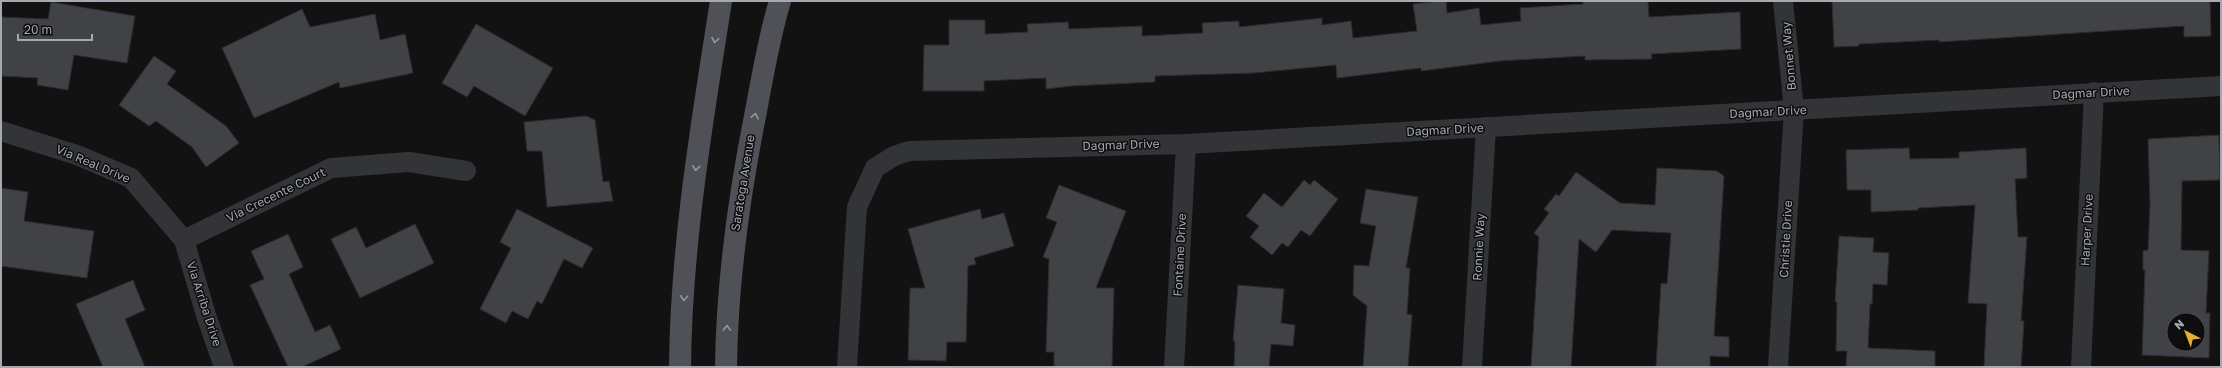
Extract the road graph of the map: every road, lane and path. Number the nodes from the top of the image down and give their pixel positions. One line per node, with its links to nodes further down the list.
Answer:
1 (721, 1): 13 (main road, one-way to 13)
2 (780, 1): 14 (main road, Saratoga Avenue, one-way to 2)
3 (1783, 1): 6 (street, Bonnet Way)
4 (2221, 86): 5 (street, Dagmar Drive)
5 (2094, 92): 6 (street, Dagmar Drive); 19 (street, Harper Drive)
6 (1794, 110): 7 (street, Dagmar Drive); 18 (street, Christie Drive)
7 (1486, 128): 9 (street, Dagmar Drive); 17 (street, Ronnie Way)
8 (1, 131): 11 (street, Via Real Drive)
9 (1186, 144): 15 (street, Dagmar Drive); 16 (street, Fontaine Drive)
10 (466, 171): 11 (street, Via Crecente Court)
11 (184, 240): 12 (street, Via Arriba Drive)
12 (224, 367)
13 (680, 367)
14 (726, 367)
15 (847, 367)
16 (1174, 367)
17 (1472, 367)
18 (1778, 367)
19 (2081, 367)

